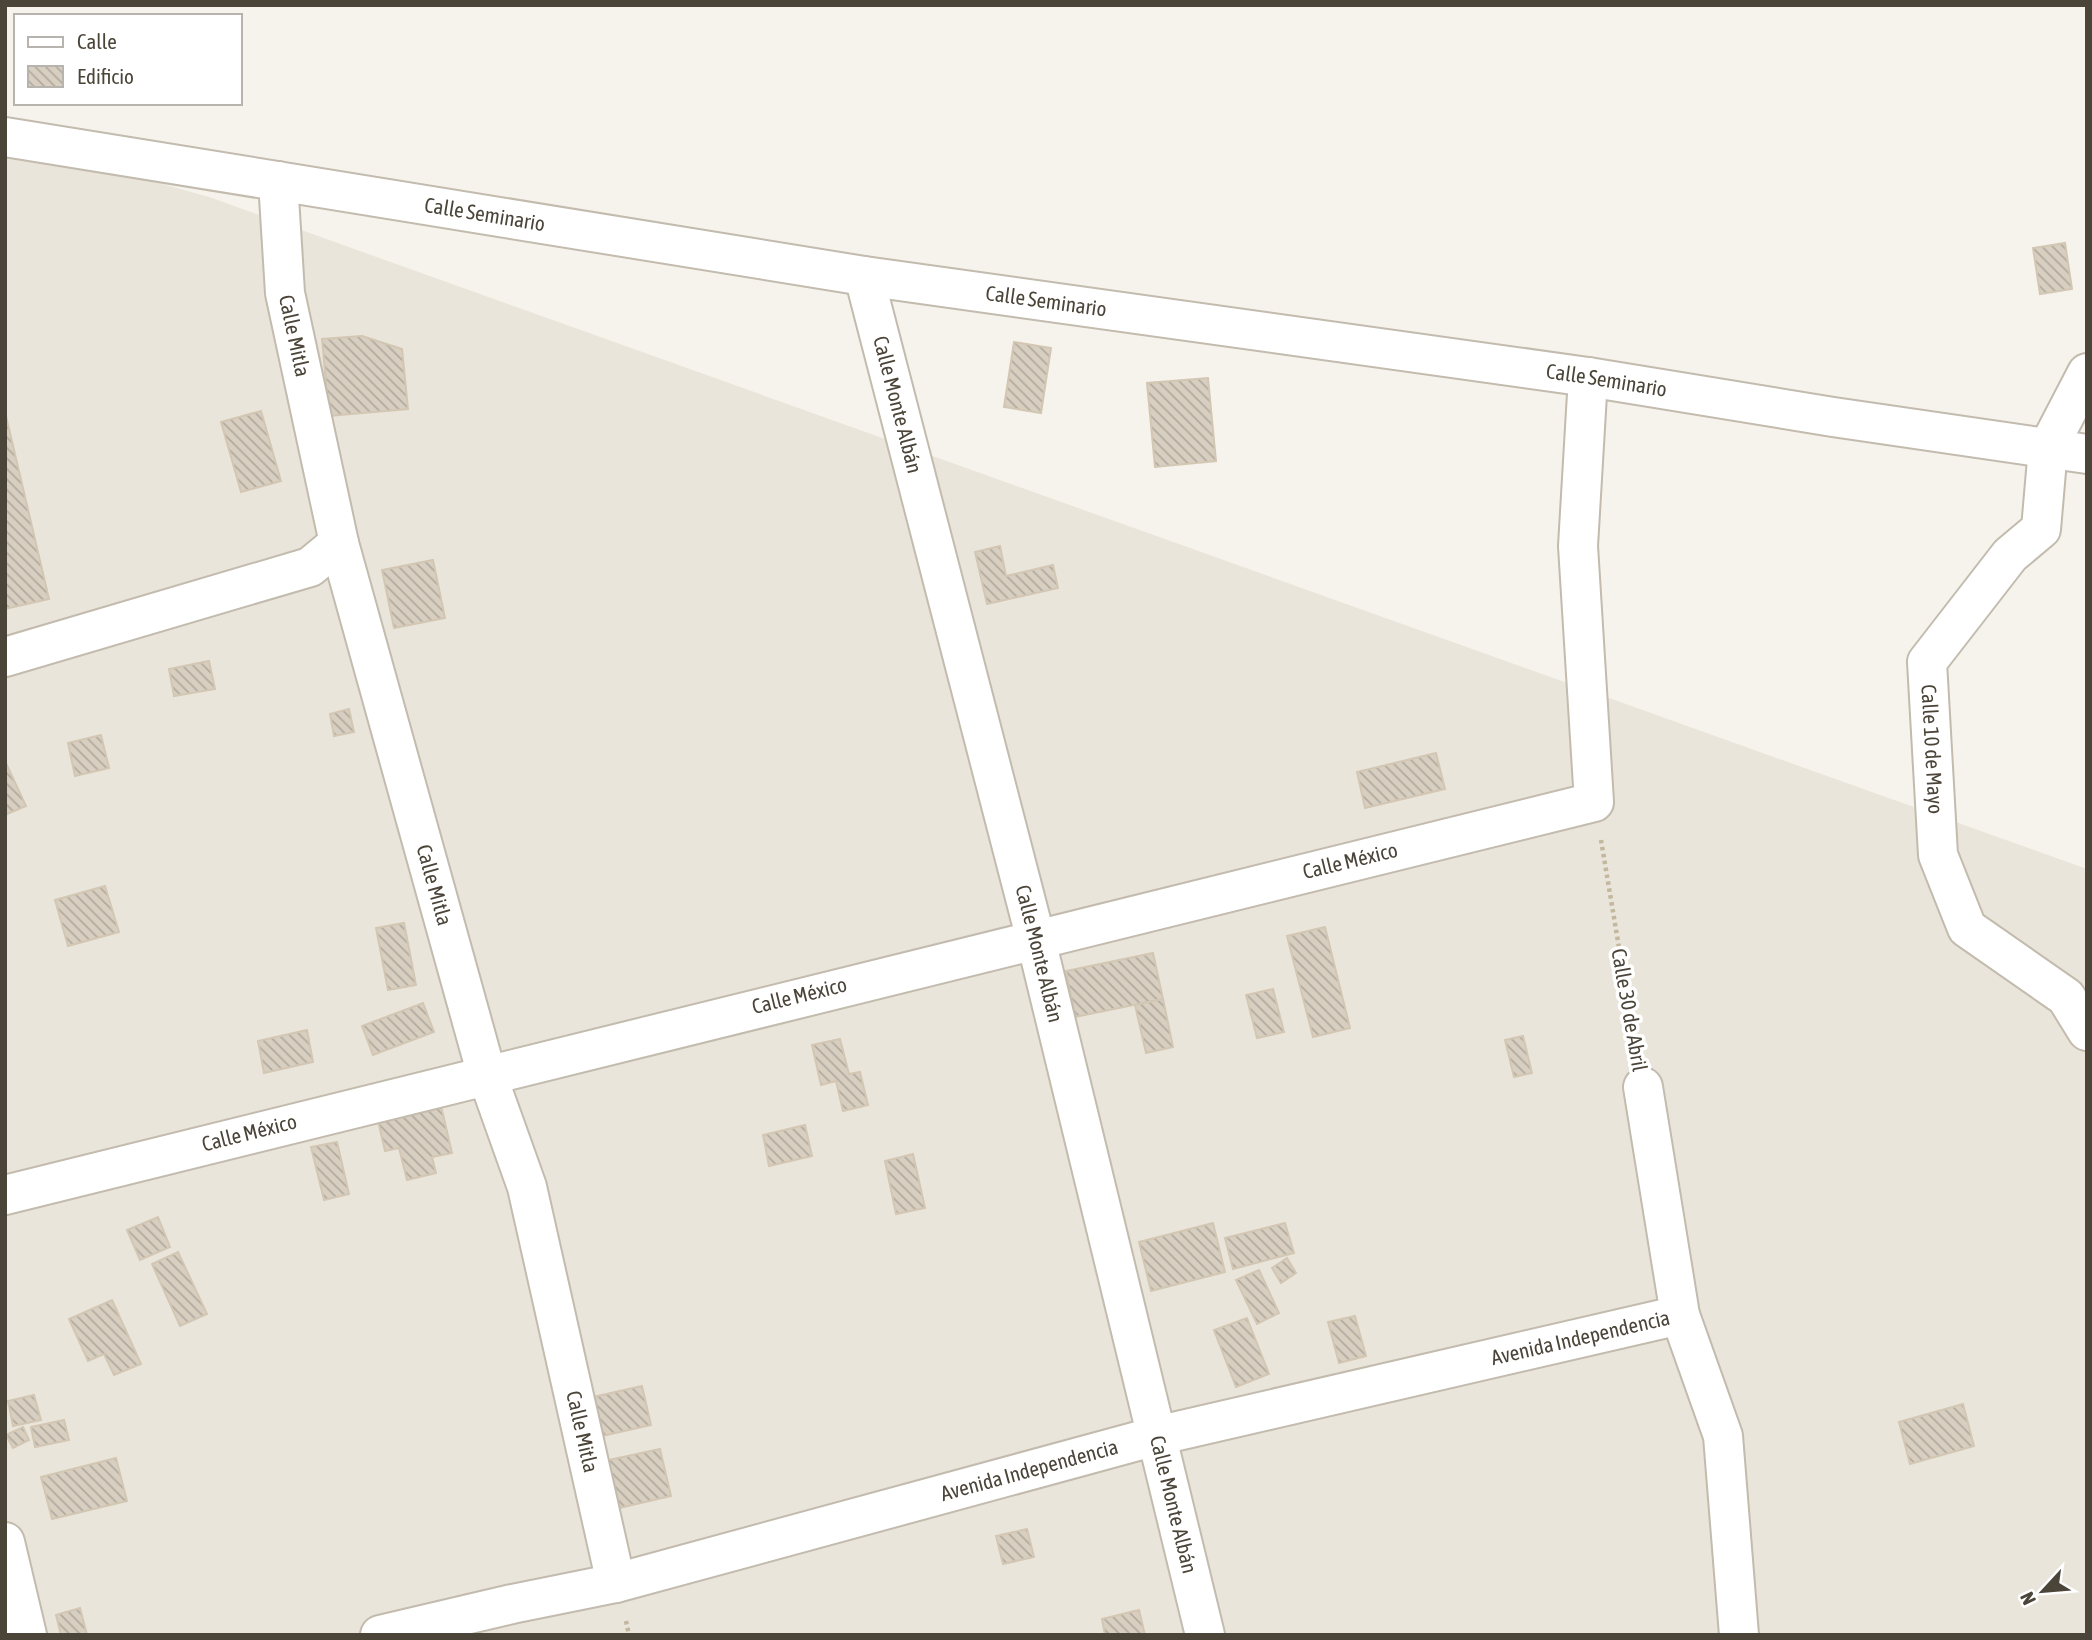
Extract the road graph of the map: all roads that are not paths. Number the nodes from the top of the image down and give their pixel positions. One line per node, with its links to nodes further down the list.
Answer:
1 (5, 137): 2 (street, Calle Seminario)
2 (278, 181): 3 (street, Calle Seminario); 8 (street, Calle Mitla)
3 (864, 276): 5 (street, Calle Seminario); 10 (street, Calle Monte Albán)
4 (2087, 373): 6 (street)
5 (1588, 377): 6 (street, Calle Seminario); 10 (street, Calle México)
6 (2048, 448): 7 (street, Calle Seminario); 11 (street, Calle 10 de Mayo)
7 (2087, 454)
8 (339, 544): 9 (street); 12 (street, Calle Mitla)
9 (5, 657)
10 (1035, 936): 12 (street, Calle México); 16 (street, Calle Monte Albán)
11 (2087, 1031)
12 (486, 1072): 14 (street, Calle México); 18 (street, Calle Mitla)
13 (1643, 1087): 15 (street, Calle 30 de Abril)
14 (5, 1195)
15 (1680, 1315): 16 (street, Avenida Independencia); 22 (street, Calle 30 de Abril)
16 (1156, 1436): 18 (street, Avenida Independencia); 21 (street, Calle Monte Albán)
17 (5, 1542): 19 (street)
18 (615, 1583): 20 (street, Avenida Independencia)
19 (27, 1635)
20 (380, 1635)
21 (1205, 1635)
22 (1739, 1635)

